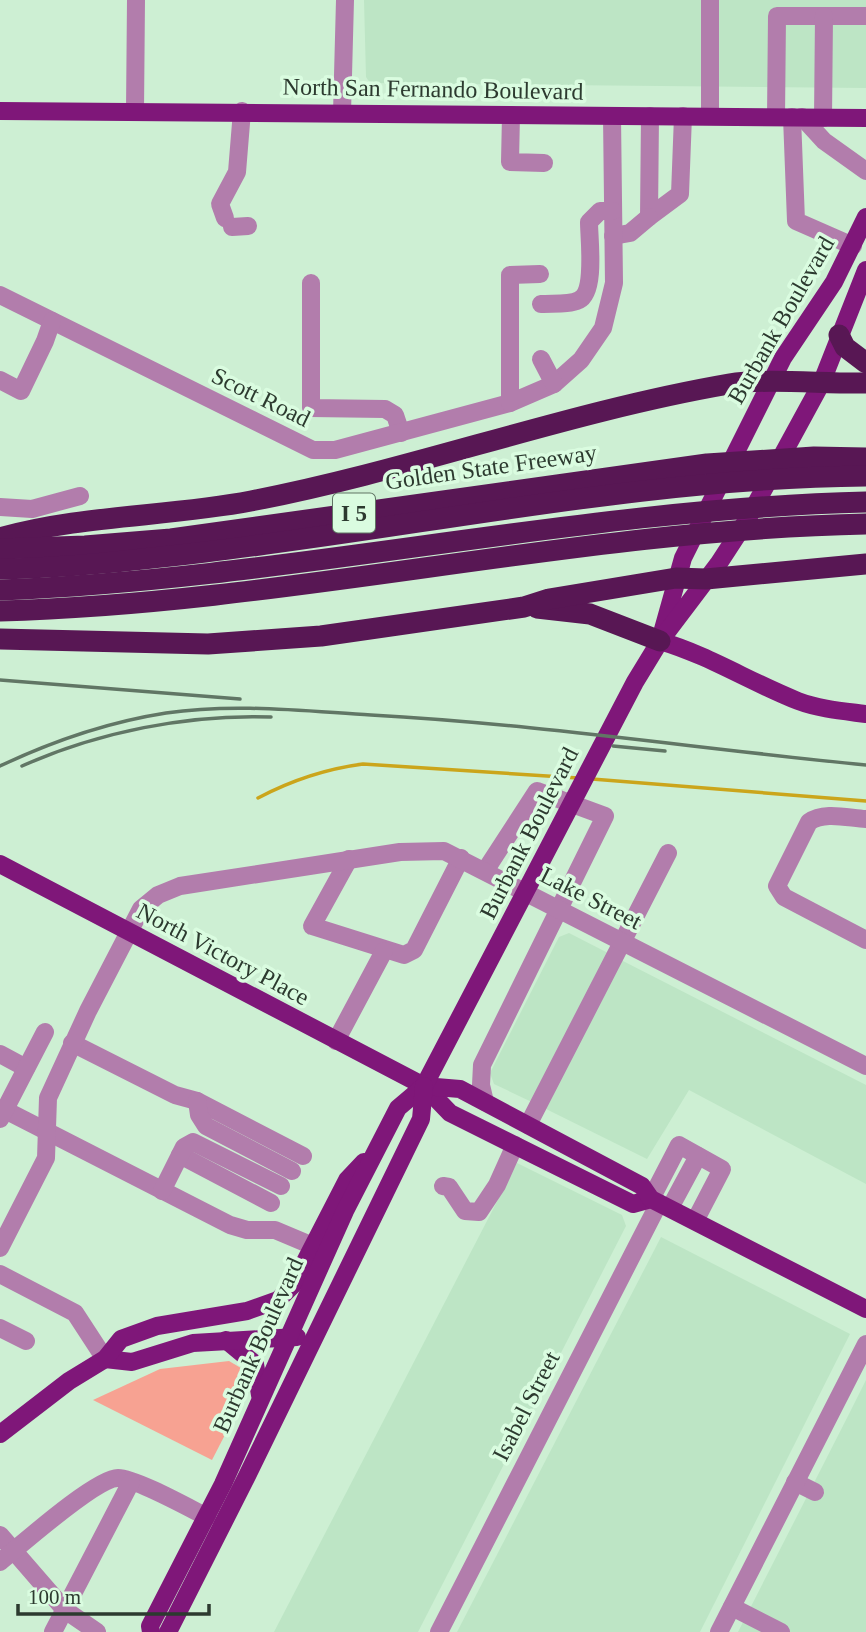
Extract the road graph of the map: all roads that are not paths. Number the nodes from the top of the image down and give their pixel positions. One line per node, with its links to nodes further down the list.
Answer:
1 (136, 0): 7 (street)
2 (345, 0): 9 (street)
3 (710, 0): 14 (street)
4 (824, 16): 5 (street); 15 (street); 16 (street)
5 (866, 16)
6 (0, 111): 7 (main road, North San Fernando Boulevard)
7 (135, 111): 8 (main road, North San Fernando Boulevard)
8 (242, 111): 9 (main road, North San Fernando Boulevard); 23 (street)
9 (342, 113): 10 (main road, North San Fernando Boulevard)
10 (510, 115): 11 (main road, North San Fernando Boulevard); 18 (street)
11 (612, 116): 12 (main road, North San Fernando Boulevard); 20 (street, Scott Road)
12 (650, 116): 13 (main road, North San Fernando Boulevard); 21 (street)
13 (683, 116): 14 (main road, North San Fernando Boulevard); 21 (street)
14 (710, 117): 15 (main road, North San Fernando Boulevard)
15 (790, 117): 16 (main road, North San Fernando Boulevard); 19 (street); 25 (street)
16 (823, 118): 17 (main road, North San Fernando Boulevard)
17 (866, 118)
18 (544, 163)
19 (866, 171)
20 (613, 211): 24 (street, Scott Road); 30 (street)
21 (649, 217): 24 (street)
22 (866, 217): 25 (main road, Burbank Boulevard)
23 (235, 224)
24 (613, 236): 37 (street, Scott Road)
25 (853, 246): 38 (main road, Burbank Boulevard)
26 (866, 270): 32 (main road, Burbank Boulevard)
27 (540, 274): 40 (street)
28 (311, 283): 41 (street)
29 (0, 295): 31 (street, Scott Road)
30 (541, 304)
31 (52, 321): 35 (street); 41 (street, Scott Road)
32 (839, 335): 34 (highway); 39 (main road, Burbank Boulevard)
33 (541, 359): 37 (street)
34 (866, 363)
35 (0, 380)
36 (866, 383): 39 (highway)
37 (554, 384): 40 (street, Scott Road)
38 (770, 384): 39 (highway); 48 (highway); 52 (main road, Burbank Boulevard)
39 (821, 384): 53 (main road, Burbank Boulevard)
40 (510, 403): 41 (street, Scott Road)
41 (401, 433)
42 (866, 458): 49 (highway, Golden State Freeway / I 5)
43 (866, 477): 51 (highway)
44 (80, 496): 46 (street)
45 (866, 502): 54 (highway)
46 (0, 507)
47 (866, 524): 56 (highway)
48 (0, 538)
49 (0, 549)
50 (866, 564): 53 (highway)
51 (0, 569)
52 (676, 578): 53 (highway); 55 (highway); 58 (main road, Burbank Boulevard)
53 (706, 579): 58 (main road, Burbank Boulevard)
54 (0, 590)
55 (524, 607): 57 (highway); 58 (highway)
56 (0, 611)
57 (0, 639)
58 (660, 641): 59 (main road); 77 (main road, Burbank Boulevard)
59 (866, 714)
60 (866, 819): 68 (street)
61 (668, 853): 69 (street)
62 (461, 858): 63 (street, Lake Street); 65 (street, Lake Street); 70 (street)
63 (349, 859): 67 (street, Lake Street); 70 (street)
64 (0, 863): 67 (main road, North Victory Place)
65 (485, 871): 66 (street, Lake Street); 66 (street)
66 (559, 910): 69 (street, Lake Street); 78 (street)
67 (129, 931): 72 (main road, North Victory Place); 73 (street, Lake Street)
68 (866, 940)
69 (622, 942): 75 (street, Lake Street); 80 (street)
70 (383, 951): 72 (street)
71 (45, 1031): 76 (street)
72 (336, 1041): 77 (main road, North Victory Place)
73 (72, 1043): 81 (street, Lake Street); 85 (street)
74 (0, 1054): 76 (street)
75 (866, 1066)
76 (26, 1068): 79 (street)
77 (424, 1087): 78 (main road); 82 (main road); 83 (main road, Burbank Boulevard); 97 (main road, Burbank Boulevard)
78 (485, 1102): 80 (main road)
79 (2, 1115): 81 (street)
80 (528, 1125): 90 (main road)
81 (47, 1132): 88 (street); 93 (street, Lake Street)
82 (515, 1144): 87 (street); 90 (main road)
83 (375, 1153): 92 (main road); 98 (main road, Burbank Boulevard)
84 (180, 1155): 86 (street); 88 (street); 89 (street)
85 (297, 1164)
86 (281, 1186)
87 (443, 1186)
88 (162, 1191): 92 (street)
89 (271, 1203)
90 (660, 1203): 91 (main road); 91 (street, Isabel Street); 117 (street, Isabel Street)
91 (695, 1221): 95 (main road)
92 (313, 1246): 102 (main road)
93 (0, 1248)
94 (0, 1274): 102 (street)
95 (866, 1309)
96 (0, 1328): 99 (street)
97 (314, 1336): 98 (main road); 116 (main road, Burbank Boulevard)
98 (288, 1337): 100 (main road); 103 (main road, Burbank Boulevard)
99 (26, 1340)
100 (226, 1340): 102 (main road); 103 (main road)
101 (866, 1344): 106 (street)
102 (105, 1359): 104 (main road)
103 (260, 1401): 108 (main road, Burbank Boulevard)
104 (0, 1434)
105 (131, 1482): 108 (street); 110 (street); 112 (street)
106 (796, 1482): 107 (street); 111 (street)
107 (815, 1492)
108 (207, 1517): 115 (main road, Burbank Boulevard)
109 (0, 1535): 110 (street)
110 (7, 1556): 112 (street)
111 (732, 1607): 118 (street); 119 (street)
112 (65, 1610): 113 (street); 114 (street)
113 (53, 1632)
114 (97, 1632)
115 (151, 1632)
116 (168, 1632)
117 (439, 1632)
118 (719, 1632)
119 (781, 1632)

